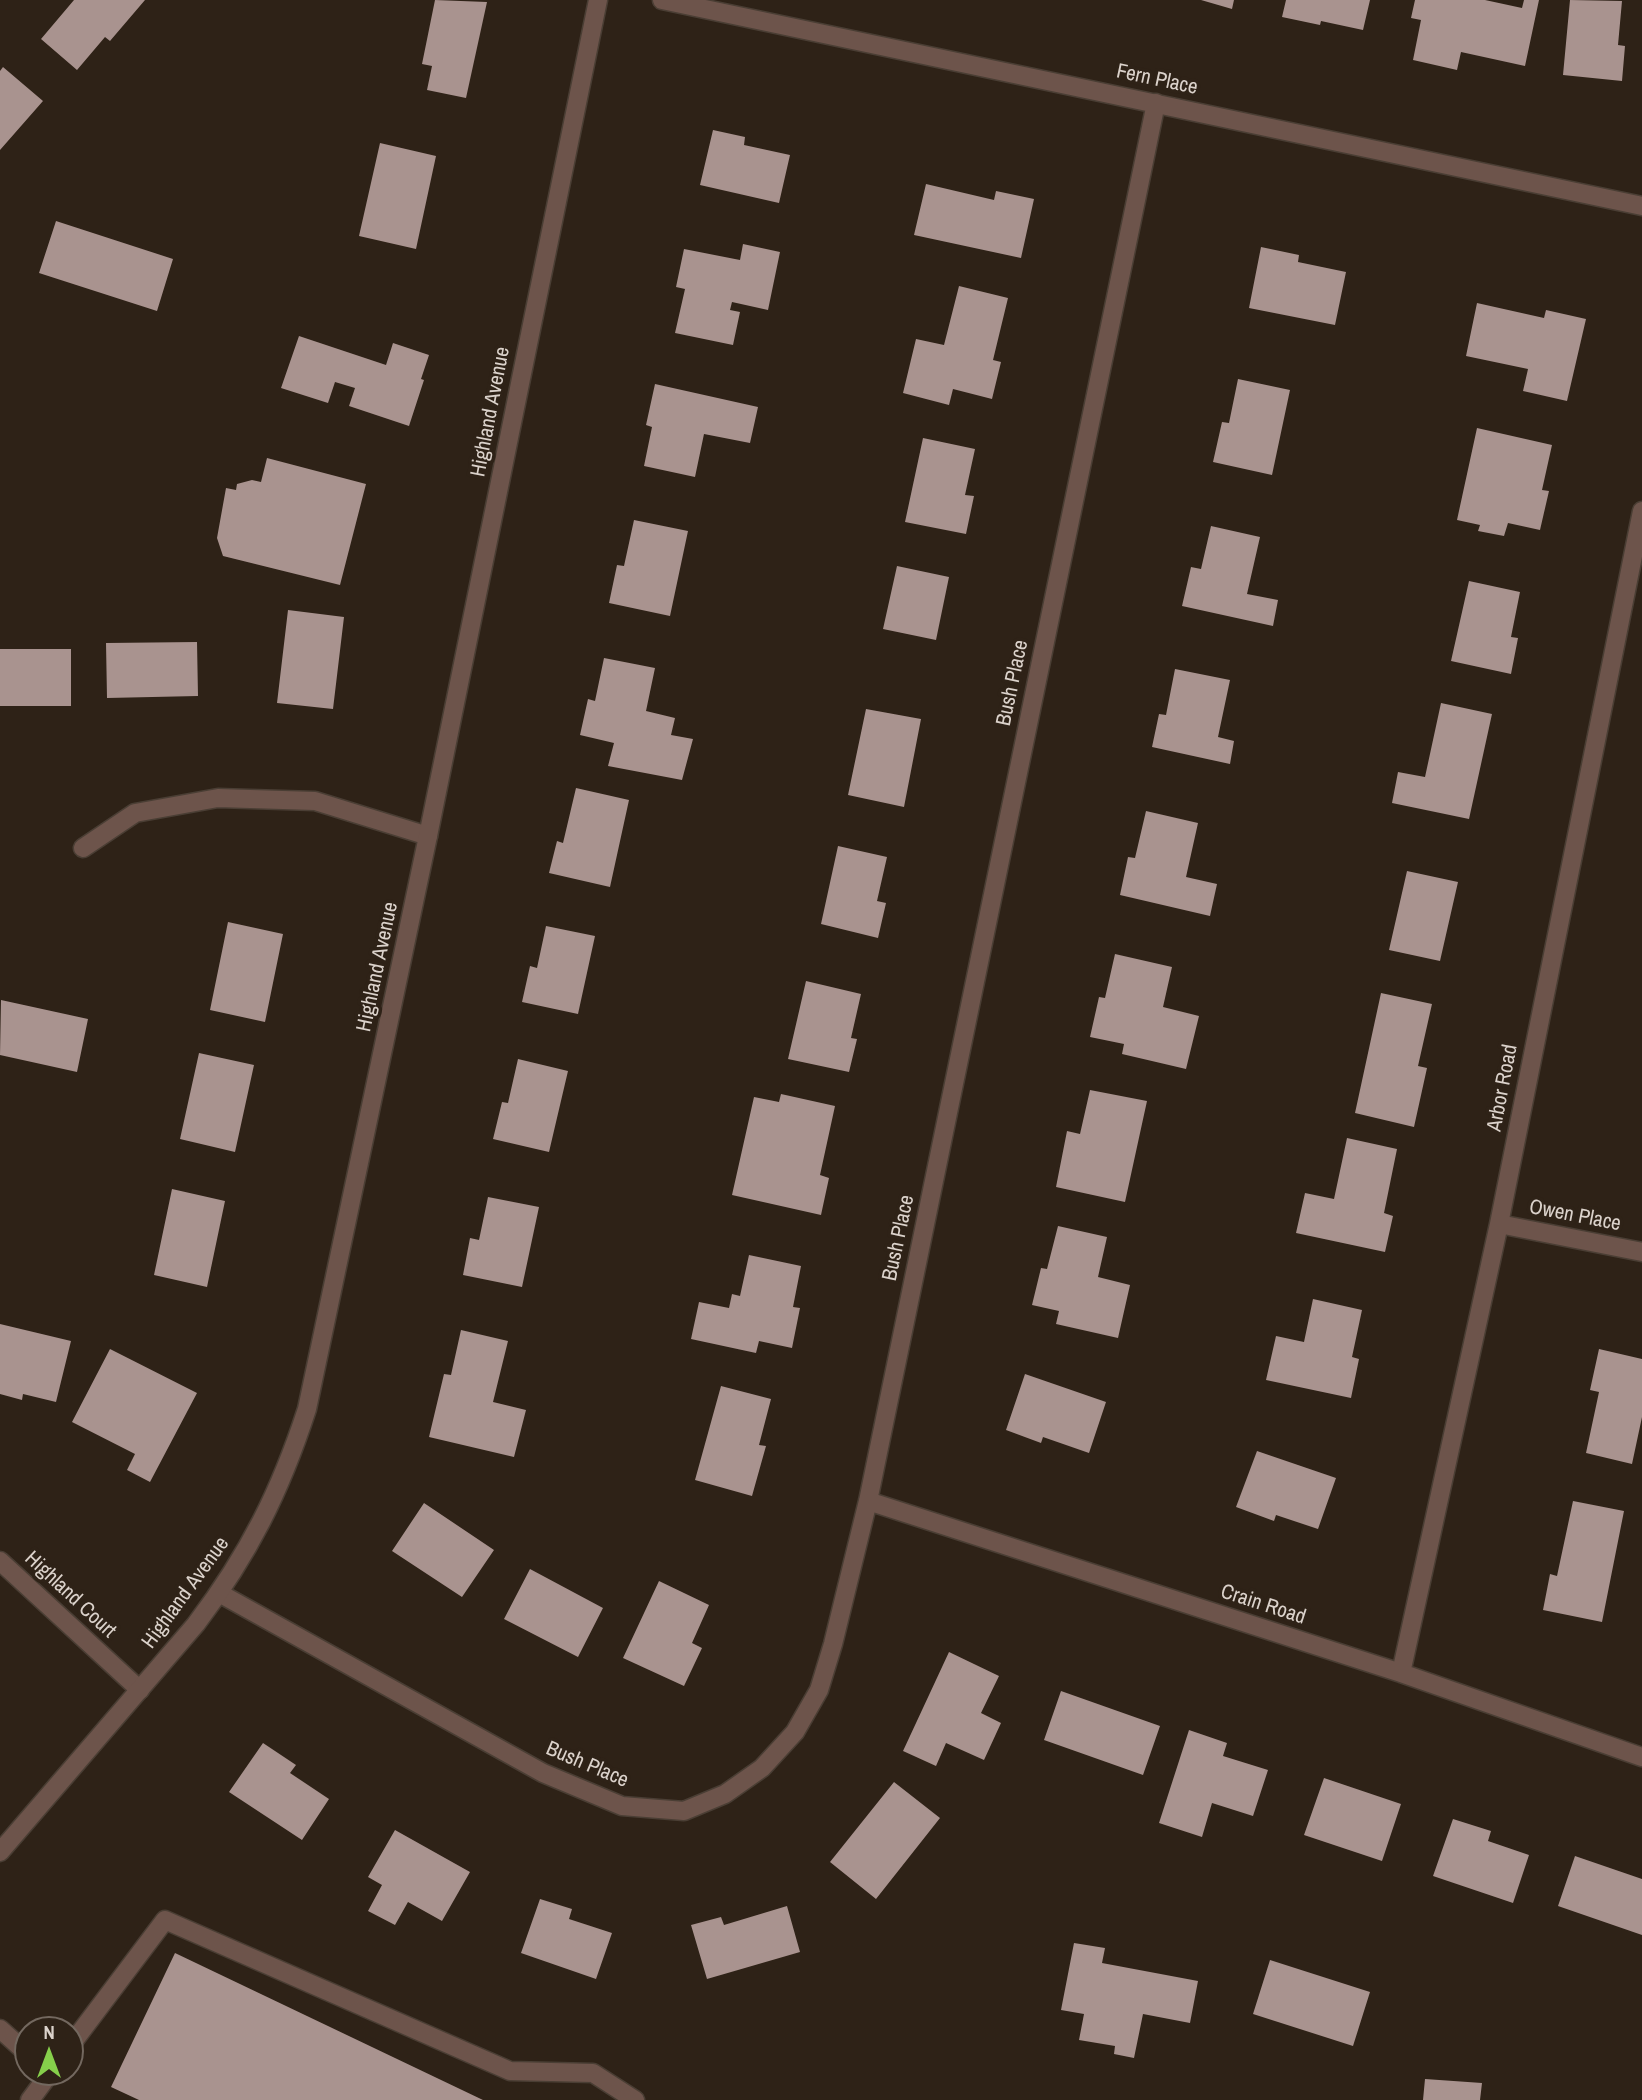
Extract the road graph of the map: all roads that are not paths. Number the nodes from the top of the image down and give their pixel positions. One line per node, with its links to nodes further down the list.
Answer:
1 (598, 0): 6 (street, Highland Avenue)
2 (662, 0): 3 (street, Fern Place)
3 (1156, 103): 4 (street, Fern Place); 10 (street, Bush Place)
4 (1642, 206)
5 (1642, 511): 8 (street, Arbor Road)
6 (428, 836): 7 (street); 12 (street, Highland Avenue)
7 (83, 848)
8 (1499, 1224): 9 (street, Owen Place); 13 (street, Arbor Road)
9 (1642, 1252)
10 (868, 1500): 12 (street, Bush Place); 13 (street, Crain Road)
11 (0, 1561): 14 (street, Highland Court)
12 (219, 1593): 14 (street, Highland Avenue)
13 (1401, 1673): 15 (street, Crain Road)
14 (140, 1690): 16 (street, Highland Avenue)
15 (1642, 1758)
16 (0, 1852)
17 (84, 2027): 20 (street)
18 (0, 2029): 19 (street)
19 (14, 2042)
20 (635, 2100)

